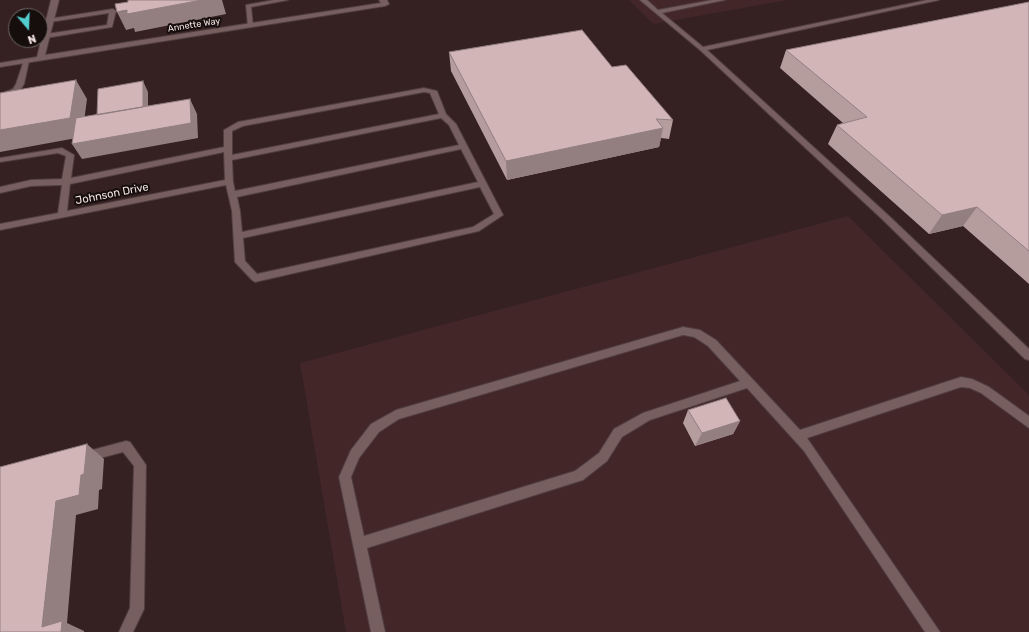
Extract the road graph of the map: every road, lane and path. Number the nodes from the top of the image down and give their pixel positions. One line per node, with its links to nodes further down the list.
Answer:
1 (55, 0): 10 (street)
2 (285, 0): 8 (lane)
3 (383, 0): 11 (street, Annette Way)
4 (643, 0): 9 (lane)
5 (722, 0): 7 (lane)
6 (936, 0): 15 (lane)
7 (701, 2): 9 (lane)
8 (247, 3): 11 (lane)
9 (656, 12): 15 (lane)
10 (50, 20): 12 (street); 13 (lane)
11 (250, 26): 16 (street, Annette Way)
12 (48, 28)
13 (48, 36)
14 (43, 48): 16 (street)
15 (702, 49): 32 (lane)
16 (40, 59): 17 (street, Annette Way)
17 (26, 61): 18 (street, Annette Way); 19 (lane)
18 (0, 65)
19 (0, 96)
20 (443, 115): 21 (lane); 22 (lane); 22 (lane)
21 (463, 146): 26 (lane); 28 (lane)
22 (228, 154): 24 (lane); 25 (lane)
23 (0, 160): 24 (lane)
24 (66, 182): 27 (lane); 29 (lane)
25 (229, 182): 28 (lane); 29 (lane, Johnson Drive)
26 (483, 184): 31 (lane); 31 (lane)
27 (0, 190)
28 (232, 195): 31 (lane)
29 (62, 215): 30 (lane, Johnson Drive)
30 (0, 227)
31 (238, 236)
32 (1029, 356)
33 (749, 383): 35 (lane); 37 (lane); 37 (lane)
34 (1029, 423): 35 (lane)
35 (797, 436): 40 (lane)
36 (74, 460): 38 (lane)
37 (360, 544): 39 (lane)
38 (126, 632)
39 (378, 632)
40 (933, 632)

